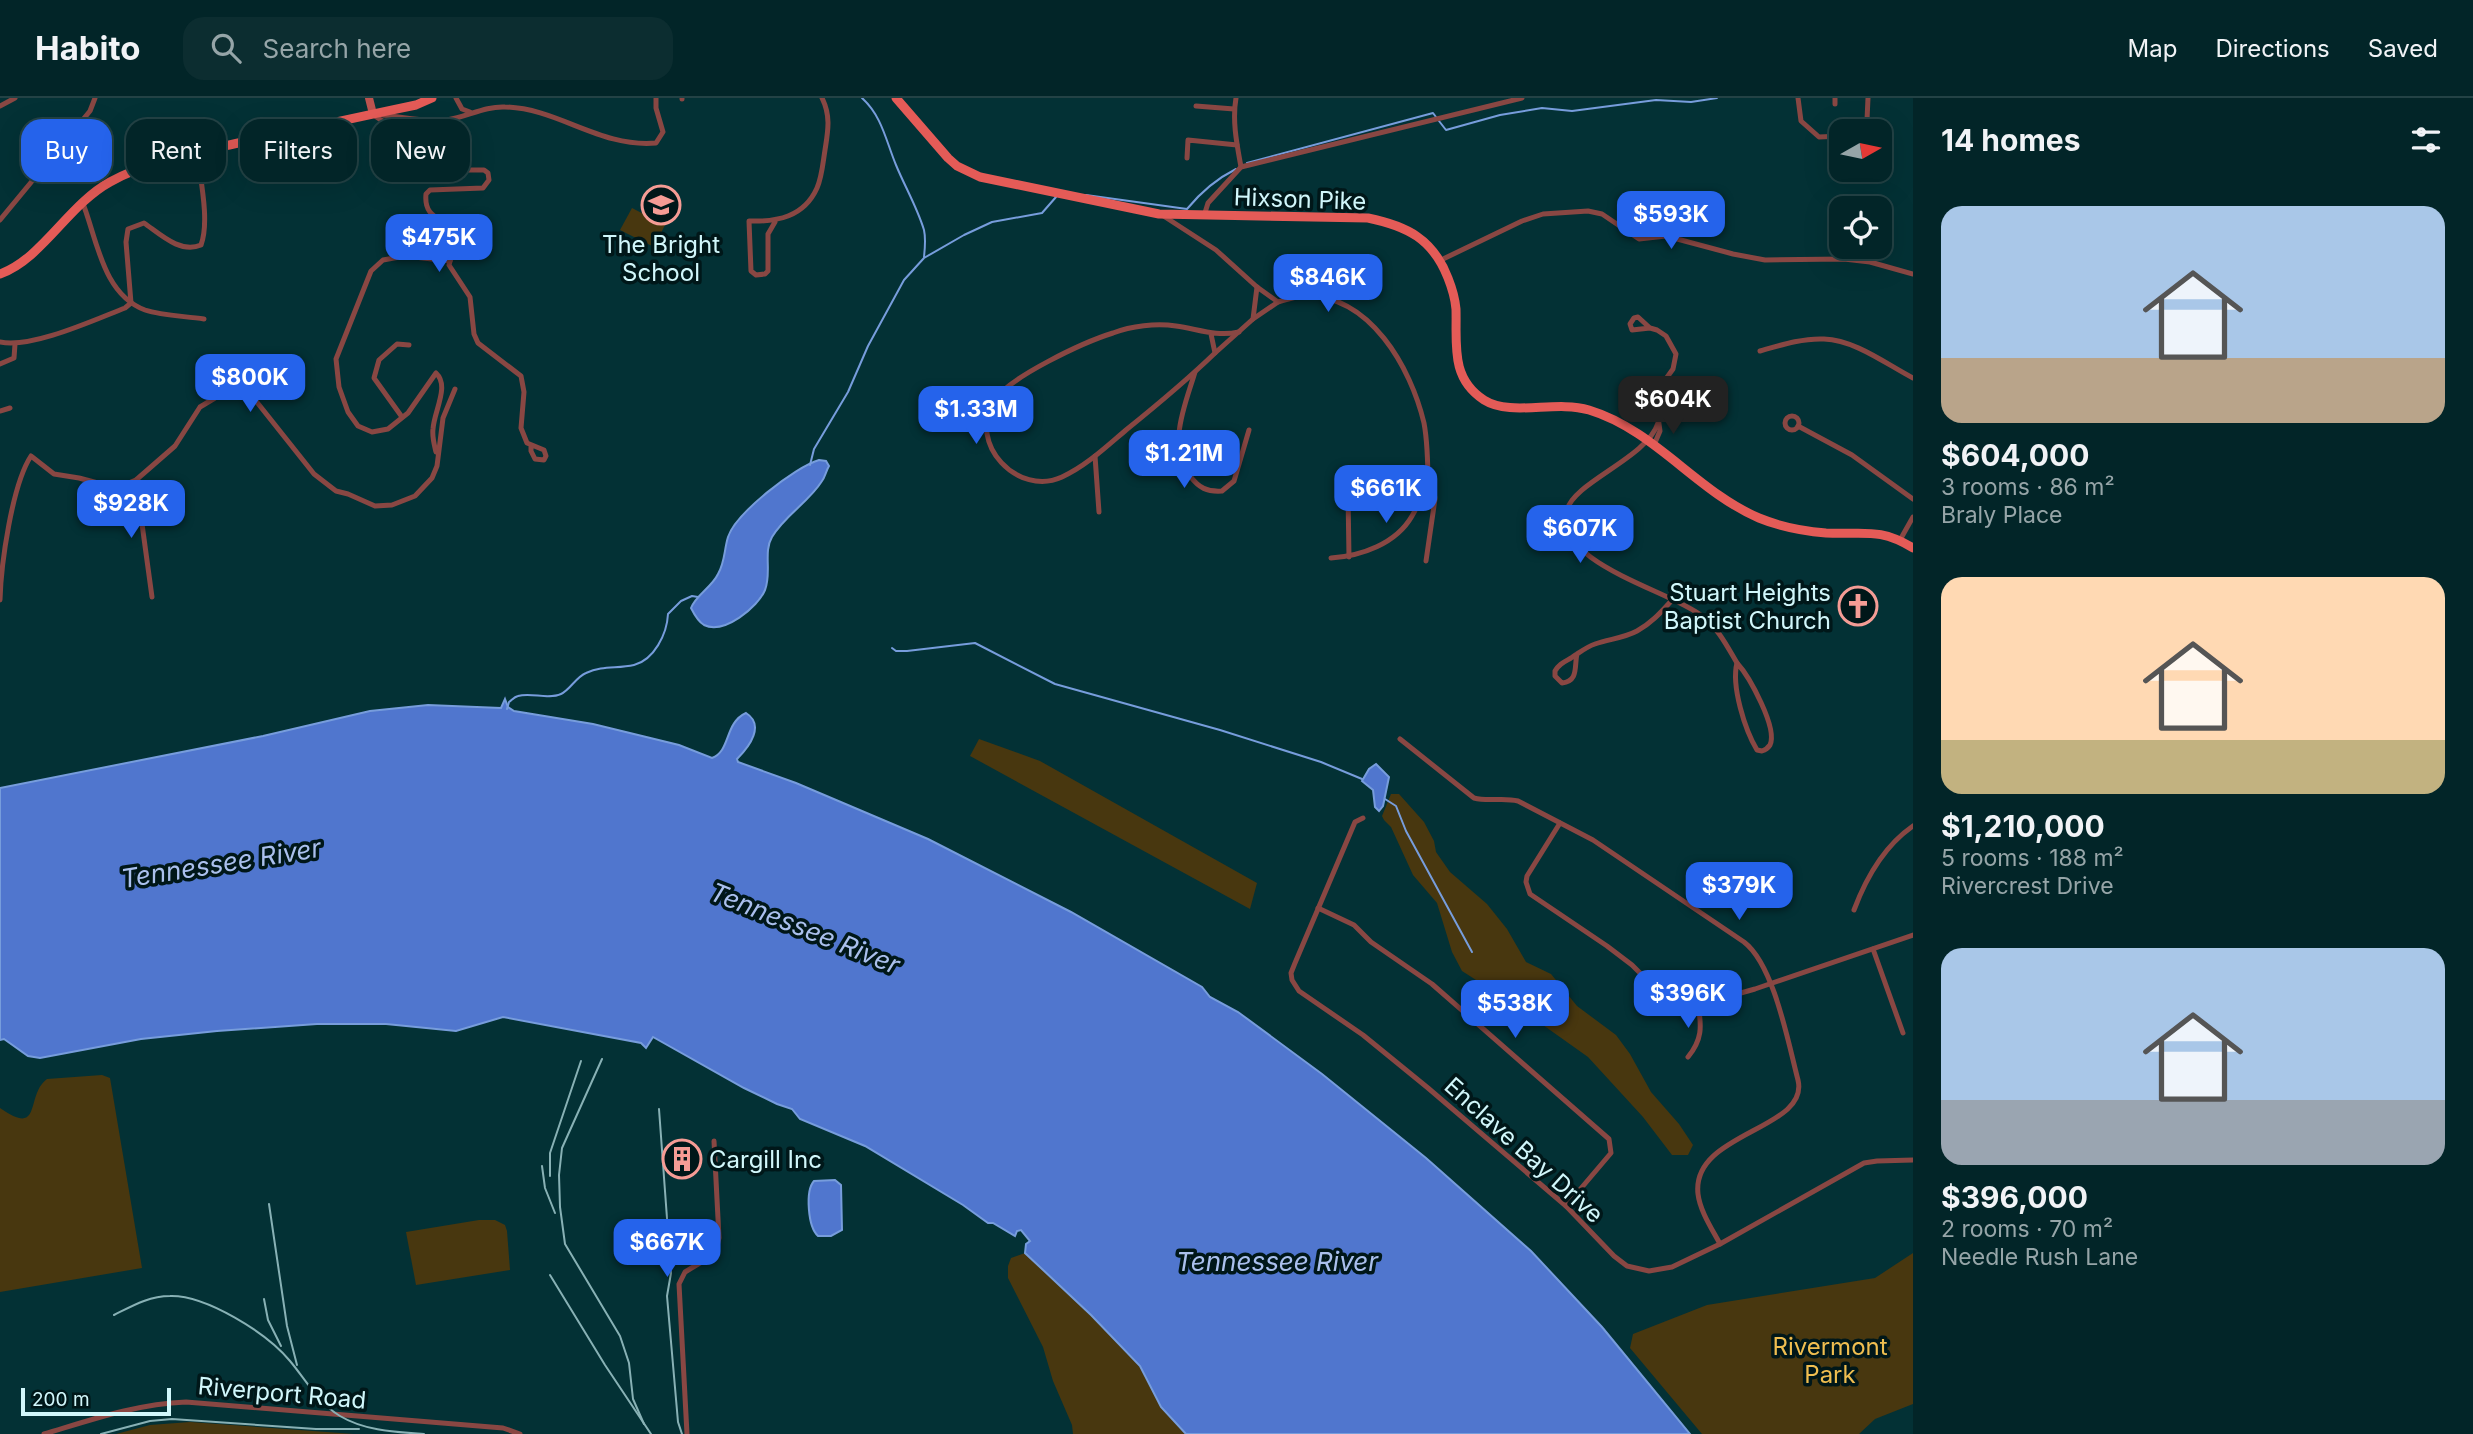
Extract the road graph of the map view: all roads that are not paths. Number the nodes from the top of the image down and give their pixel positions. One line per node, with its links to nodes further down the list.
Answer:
1 (15, 98): 13 (street)
2 (95, 98): 29 (street)
3 (369, 98): 17 (street)
4 (432, 98): 17 (main road)
5 (456, 98): 16 (street)
6 (656, 98): 16 (street)
7 (822, 98): 30 (street)
8 (1236, 98): 15 (street)
9 (1522, 98): 23 (street)
10 (1798, 98): 19 (street)
11 (1868, 98): 18 (street)
12 (900, 99): 27 (main road, Hixson Pike)
13 (0, 106)
14 (1196, 106): 15 (street)
15 (1234, 109): 20 (street)
16 (472, 113): 17 (street)
17 (373, 114): 21 (main road); 32 (street)
18 (1867, 119)
19 (1829, 137)
20 (1237, 145): 22 (street); 23 (street)
21 (226, 146)
22 (1187, 158)
23 (1241, 167): 28 (street)
24 (126, 174): 26 (main road)
25 (200, 182): 37 (street)
26 (82, 201): 33 (main road); 37 (street)
27 (1159, 214): 28 (main road, Hixson Pike); 35 (street)
28 (1203, 216): 31 (main road, Hixson Pike)
29 (0, 220)
30 (775, 222): 30 (street)
31 (1441, 260): 34 (street); 57 (main road, Hixson Pike)
32 (450, 261): 54 (street); 58 (street)
33 (0, 274)
34 (1913, 274)
35 (1256, 287): 36 (street); 39 (street)
36 (1278, 302): 39 (street); 62 (street)
37 (131, 303): 38 (street); 44 (street)
38 (204, 319)
39 (1254, 319): 41 (street)
40 (1650, 328): 57 (street)
41 (1239, 332): 42 (street); 47 (street)
42 (1210, 334): 47 (street); 60 (street)
43 (0, 342): 44 (street)
44 (15, 344): 48 (street)
45 (409, 345): 54 (street)
46 (1760, 351): 50 (street)
47 (1215, 353): 49 (street)
48 (0, 364)
49 (1195, 372): 56 (street); 60 (street)
50 (1913, 378)
51 (455, 389): 59 (street)
52 (10, 408): 53 (street)
53 (0, 411)
54 (402, 417): 59 (street)
55 (1798, 426): 64 (street)
56 (1249, 430)
57 (1651, 443): 67 (main road, Hixson Pike); 74 (street)
58 (531, 446)
59 (437, 456): 61 (street)
60 (1095, 456): 65 (street)
61 (136, 480): 72 (street); 73 (street)
62 (1428, 488): 69 (street); 71 (street)
63 (1348, 494): 69 (street)
64 (1913, 499)
65 (1099, 512)
66 (1913, 517): 67 (street)
67 (1900, 540): 68 (main road, Hixson Pike)
68 (1913, 548)
69 (1349, 557): 70 (street)
70 (1331, 558)
71 (1426, 561)
72 (1, 564): 75 (street)
73 (152, 597)
74 (1673, 599): 76 (street); 77 (street)
75 (0, 600)
76 (1577, 654): 76 (street)
77 (1737, 663): 77 (street)
78 (1400, 739): 80 (street)
79 (1363, 818): 82 (street, Enclave Bay Drive)
80 (1560, 823): 86 (street); 87 (street)
81 (1913, 826): 83 (street)
82 (1318, 908): 92 (street, Enclave Bay Drive); 92 (street)
83 (1854, 910)
84 (1913, 935): 85 (street)
85 (1873, 949): 86 (street); 88 (street)
86 (1770, 984): 87 (street); 93 (street)
87 (1698, 1005): 89 (street)
88 (1903, 1033)
89 (1688, 1057)
90 (715, 1141): 96 (street)
91 (1913, 1160): 93 (street, Enclave Bay Drive)
92 (1566, 1206): 93 (street, Enclave Bay Drive)
93 (1720, 1244)
94 (44, 1434): 95 (street, Riverport Road)
95 (520, 1434)
96 (687, 1434)

